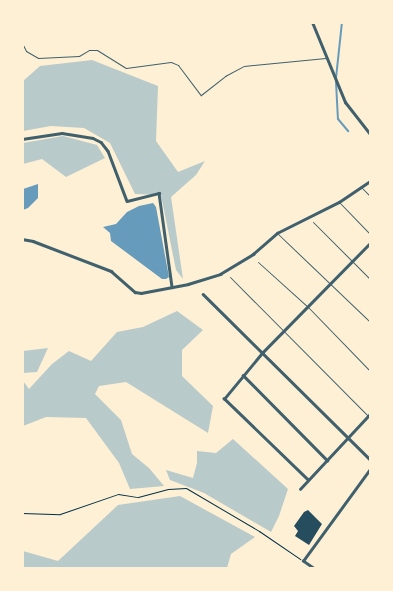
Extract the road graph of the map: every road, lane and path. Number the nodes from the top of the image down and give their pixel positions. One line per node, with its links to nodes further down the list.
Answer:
1 (312, 22): 3 (street)
2 (22, 43): 3 (lane)
3 (326, 58): 4 (street)
4 (370, 134)
5 (22, 140): 20 (street)
6 (370, 181): 7 (street)
7 (361, 187): 8 (lane); 9 (street)
8 (370, 196)
9 (339, 202): 11 (street); 12 (lane)
10 (313, 222): 15 (lane)
11 (277, 233): 19 (lane); 20 (street)
12 (370, 234)
13 (22, 239): 20 (street)
14 (370, 243): 15 (street)
15 (353, 261): 18 (lane); 19 (street)
16 (258, 262): 22 (lane)
17 (230, 277): 24 (lane)
18 (370, 279)
19 (331, 284): 22 (street); 23 (lane)
20 (172, 288)
21 (203, 294): 25 (street)
22 (308, 307): 24 (street); 26 (lane)
23 (370, 322)
24 (283, 332): 25 (street); 28 (lane)
25 (262, 353): 27 (street); 29 (street)
26 (370, 371)
27 (242, 375): 31 (street); 33 (street)
28 (370, 416): 29 (street)
29 (348, 437): 30 (street); 31 (street)
30 (370, 459)
31 (327, 460): 33 (street)
32 (370, 469): 36 (street)
33 (308, 480): 34 (street)
34 (300, 489)
35 (22, 513): 36 (path)
36 (303, 560): 37 (street)
37 (313, 568)

